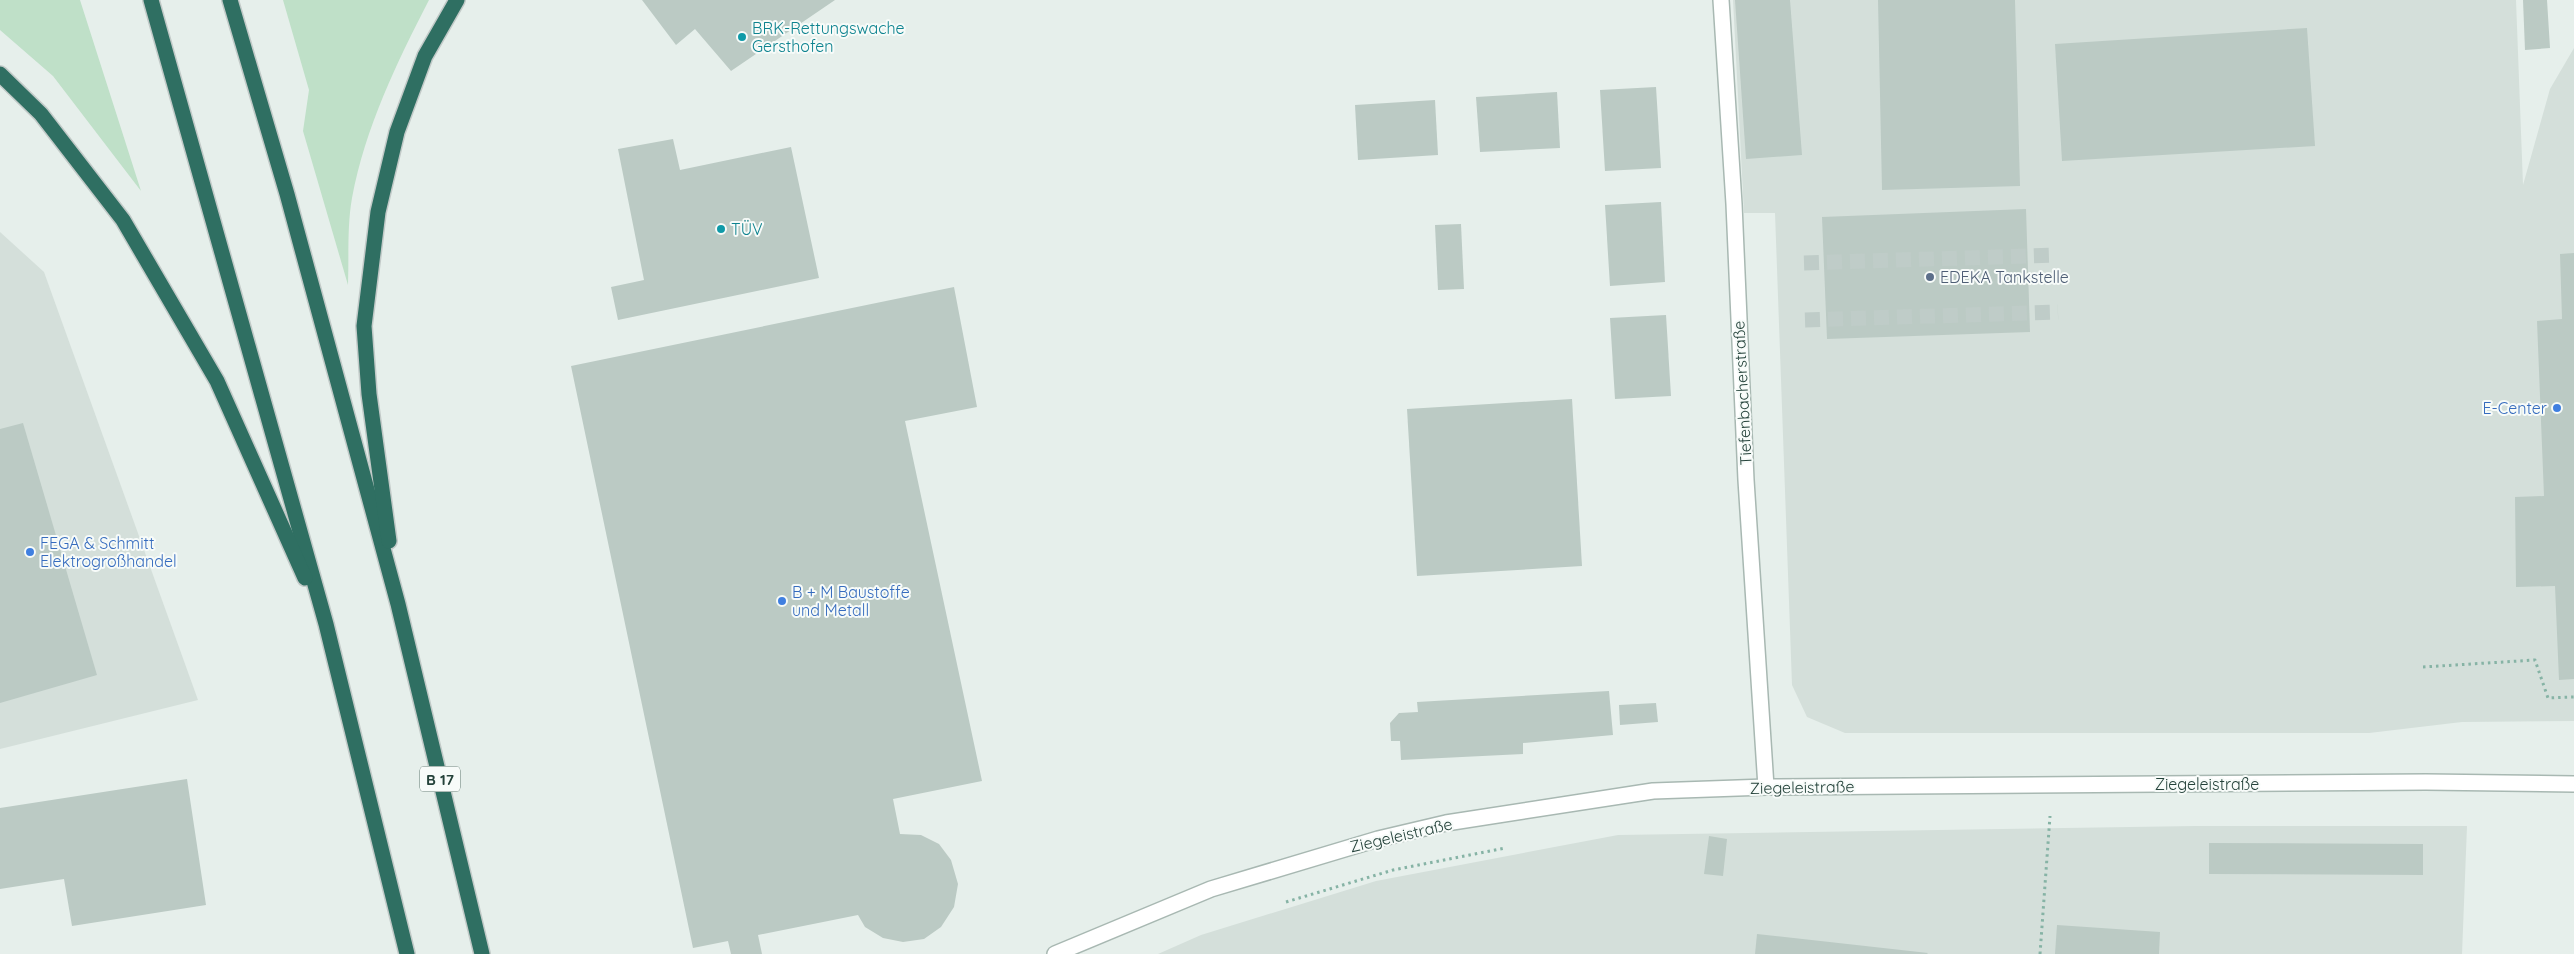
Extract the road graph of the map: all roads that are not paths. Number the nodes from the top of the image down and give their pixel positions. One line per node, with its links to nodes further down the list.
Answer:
1 (151, 0): 7 (highway)
2 (230, 0): 6 (highway)
3 (457, 0): 6 (highway)
4 (1721, 0): 9 (street, Tiefenbacherstraße)
5 (0, 74): 7 (highway)
6 (398, 604): 11 (highway, B 17)
7 (326, 624): 10 (highway)
8 (2574, 784): 9 (street, Ziegeleistraße)
9 (1766, 787): 12 (street, Ziegeleistraße)
10 (407, 954)
11 (482, 954)
12 (1055, 954)

